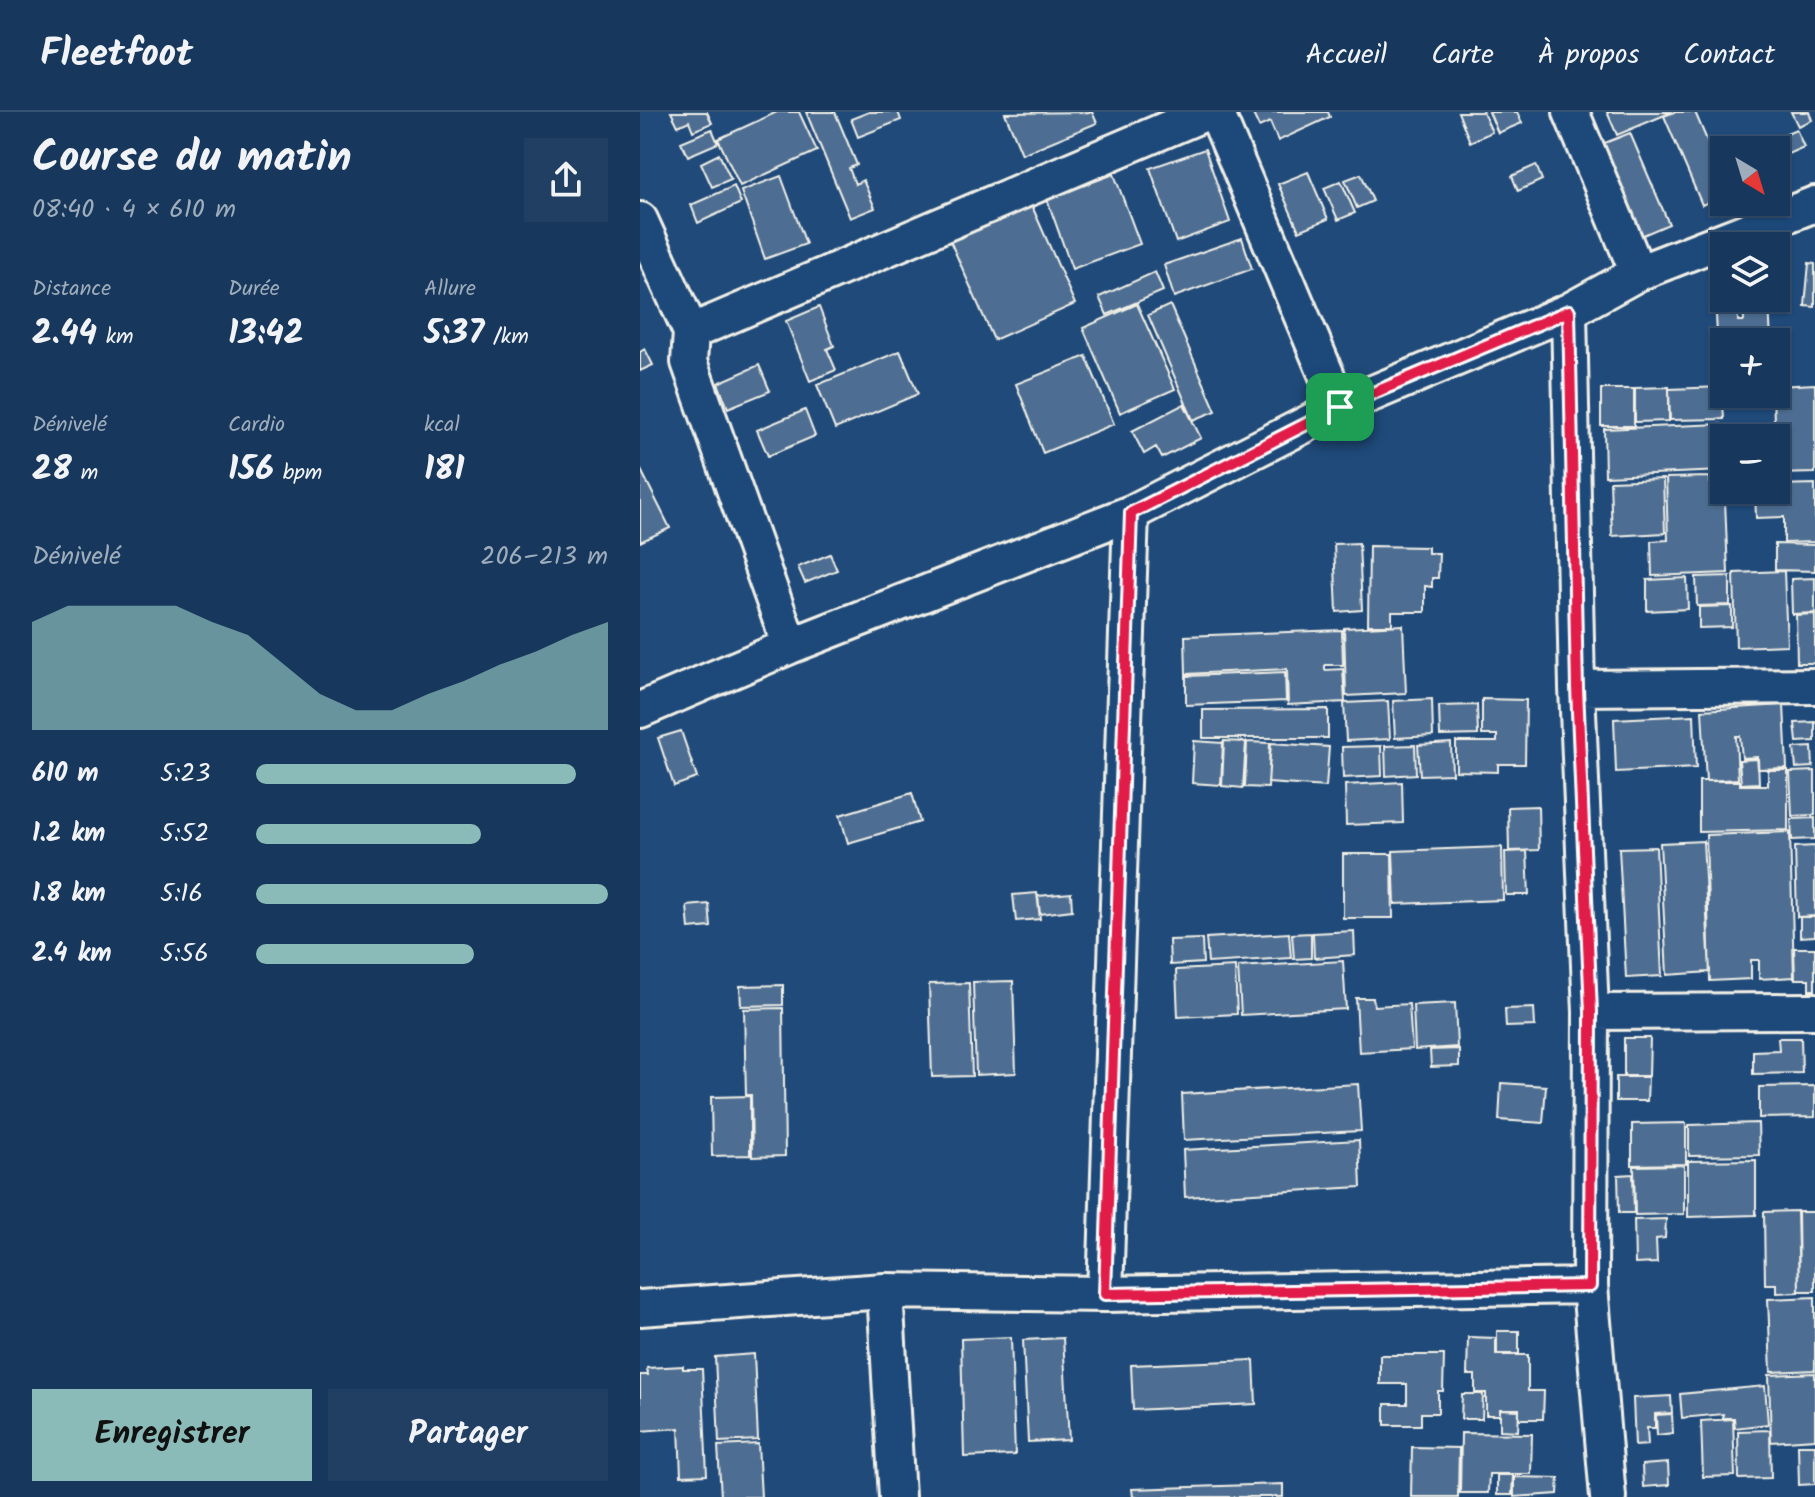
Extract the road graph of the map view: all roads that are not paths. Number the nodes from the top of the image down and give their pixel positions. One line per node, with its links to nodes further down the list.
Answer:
1 (1207, 112): 8 (street)
2 (1216, 112): 9 (street)
3 (1571, 112): 6 (street)
4 (1815, 204): 6 (street)
5 (640, 220): 8 (street)
6 (1638, 273): 7 (street)
7 (1569, 311): 9 (street); 13 (street)
8 (691, 332): 11 (street)
9 (1340, 407): 10 (street)
10 (1131, 513): 11 (street); 19 (street)
11 (790, 646): 14 (street)
12 (1815, 686): 13 (street)
13 (1577, 688): 16 (street)
14 (640, 710)
15 (1815, 1011): 16 (street)
16 (1591, 1012): 17 (street)
17 (1590, 1286): 19 (street); 22 (street)
18 (885, 1291): 19 (street); 20 (street); 21 (street)
19 (1105, 1294)
20 (640, 1308)
21 (897, 1497)
22 (1608, 1497)

